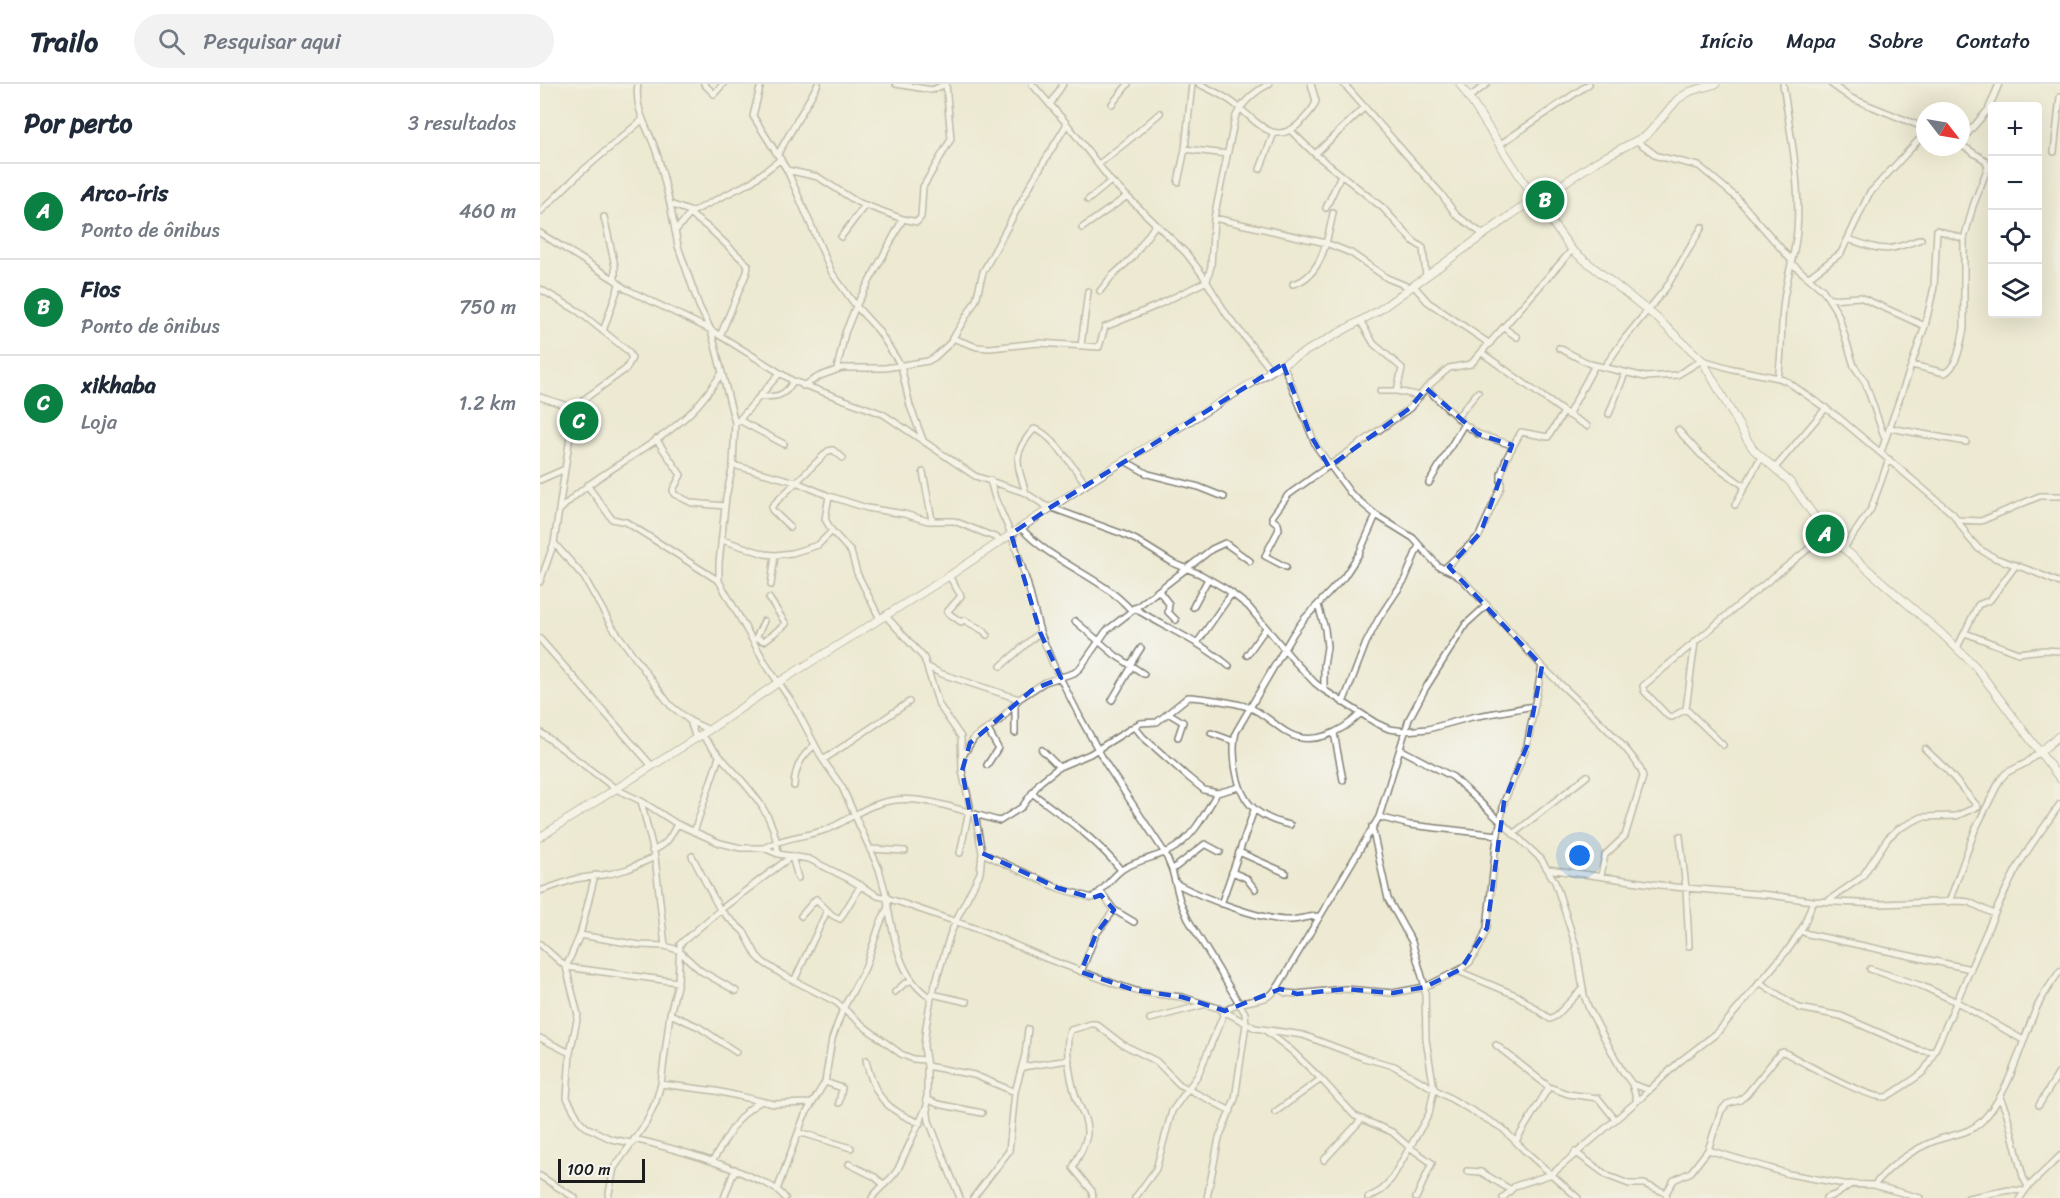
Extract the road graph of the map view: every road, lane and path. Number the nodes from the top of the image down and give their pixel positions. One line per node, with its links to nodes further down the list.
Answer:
1 (638, 84): 31 (street)
2 (704, 84): 3 (street)
3 (723, 84)
4 (761, 84): 45 (street)
5 (818, 84): 45 (street)
6 (896, 84): 7 (street)
7 (945, 84): 63 (street)
8 (1032, 84): 27 (street)
9 (1063, 84): 27 (street)
10 (1128, 84): 26 (street)
11 (1192, 84): 40 (street)
12 (1198, 84): 29 (street)
13 (1269, 84): 29 (street)
14 (1311, 84): 34 (street)
15 (1345, 84): 28 (street)
16 (1460, 84): 25 (street)
17 (1487, 84): 25 (street)
18 (1589, 84): 39 (street)
19 (1716, 84): 23 (street)
20 (1783, 84): 76 (street)
21 (1832, 84): 33 (street)
22 (1999, 84): 35 (street)
23 (1688, 88): 37 (street)
24 (2060, 97): 42 (street)
25 (1468, 98): 39 (street)
26 (1112, 104)
27 (1050, 105): 32 (street)
28 (1365, 107): 44 (street); 69 (street)
29 (1239, 108): 36 (street); 43 (street)
30 (1160, 113): 46 (street)
31 (642, 120): 55 (street); 58 (street)
32 (1067, 124): 46 (street); 96 (street)
33 (1916, 127)
34 (1291, 131): 36 (street); 44 (street)
35 (1970, 132)
36 (1274, 133): 47 (street)
37 (1637, 141): 53 (street); 76 (street)
38 (1916, 141): 71 (street)
39 (1499, 145): 53 (street)
40 (1185, 149): 43 (street); 51 (street)
41 (1970, 149): 73 (street)
42 (2054, 152)
43 (1227, 154): 62 (street)
44 (1315, 154): 49 (street)
45 (779, 157): 48 (street); 59 (street)
46 (1099, 164): 50 (street)
47 (1260, 169)
48 (787, 170): 56 (street); 87 (street)
49 (1341, 175): 57 (street); 77 (street)
50 (1111, 181): 52 (street); 54 (street)
51 (1178, 182)
52 (1126, 196): 64 (street); 66 (street)
53 (1535, 199): 69 (street); 75 (street)
54 (1088, 200)
55 (670, 204): 59 (street); 67 (street)
56 (865, 205): 63 (street); 70 (street)
57 (1326, 208)
58 (540, 212)
59 (691, 213): 67 (street); 94 (street)
60 (1333, 213): 74 (street)
61 (604, 217): 80 (street)
62 (1214, 218): 74 (street); 79 (street)
63 (903, 219): 87 (street)
64 (1156, 224): 79 (street); 85 (street)
65 (1702, 227): 88 (street)
66 (1082, 228)
67 (675, 231): 92 (street)
68 (540, 233): 80 (street)
69 (1484, 235): 77 (street)
70 (841, 237)
71 (1848, 238): 72 (street); 78 (street)
72 (1921, 239)
73 (1964, 239): 90 (street); 104 (street)
74 (1326, 243): 81 (street); 82 (street)
75 (1572, 250): 88 (street); 91 (street)
76 (1791, 262): 78 (street); 112 (street)
77 (1426, 276): 82 (street)
78 (1809, 277): 86 (street)
79 (1207, 281): 98 (street); 108 (street)
80 (617, 282): 92 (street); 93 (street)
81 (1293, 284)
82 (1411, 286): 89 (street); 97 (street)
83 (540, 289): 93 (street)
84 (1088, 291): 98 (street)
85 (1100, 291)
86 (1829, 299): 90 (street); 134 (street)
87 (856, 306): 105 (street); 107 (street)
88 (1648, 310): 101 (street); 106 (street)
89 (1361, 322): 102 (street); 117 (street)
90 (1924, 326): 104 (street)
91 (1504, 328): 95 (street); 97 (street)
92 (711, 330): 94 (street); 109 (street)
93 (603, 331): 123 (street)
94 (720, 336): 111 (street)
95 (1517, 337)
96 (952, 338): 98 (street); 105 (street)
97 (1490, 344): 100 (street)
98 (1081, 346)
99 (1558, 348): 103 (street)
100 (1482, 353): 115 (street); 124 (street)
101 (1702, 360): 110 (street); 112 (street); 139 (street)
102 (1283, 364): 108 (street); 144 (street)
103 (1595, 365): 106 (street); 124 (street)
104 (1912, 365): 130 (street)
105 (901, 366): 107 (street); 133 (street)
106 (1605, 366): 110 (street)
107 (837, 369): 114 (street)
108 (1272, 371): 142 (street)
109 (722, 372): 127 (street); 132 (street)
110 (1625, 373): 125 (street)
111 (778, 374): 113 (street); 121 (street)
112 (1778, 378): 122 (street)
113 (793, 381): 114 (street); 121 (street)
114 (803, 386): 133 (street)
115 (1426, 388): 119 (street); 126 (street)
116 (1380, 391): 117 (street)
117 (1397, 391): 119 (street)
118 (1478, 392): 126 (street)
119 (1420, 396): 144 (street)
120 (540, 397): 123 (street)
121 (759, 397): 127 (street)
122 (1826, 408): 138 (street); 145 (street)
123 (577, 409): 146 (street)
124 (1566, 413): 129 (street); 137 (street)
125 (1609, 414)
126 (1456, 417): 128 (street)
127 (737, 422): 136 (street); 143 (street)
128 (1464, 424): 137 (street); 151 (street)
129 (1587, 426)
130 (1890, 428): 134 (street); 135 (street)
131 (1678, 430): 154 (street)
132 (656, 439): 153 (street); 162 (street)
133 (923, 440): 149 (street)
134 (1886, 441): 138 (street)
135 (1966, 442)
136 (784, 444)
137 (1512, 445): 183 (street)
138 (1881, 452): 141 (street)
139 (1761, 456): 145 (street); 154 (street)
140 (843, 458): 150 (street)
141 (1889, 459): 167 (street); 177 (street)
142 (1125, 461): 152 (street); 159 (street)
143 (733, 465): 150 (street); 162 (street)
144 (1330, 466): 165 (street); 181 (street)
145 (1775, 468): 172 (street)
146 (565, 469): 148 (street); 156 (street)
147 (923, 472): 166 (street)
148 (540, 480)
149 (990, 480): 155 (street); 171 (street)
150 (796, 482): 157 (street); 168 (street)
151 (1429, 483)
152 (1086, 484): 155 (street); 163 (street)
153 (587, 485): 160 (street); 186 (street)
154 (1744, 486): 161 (street)
155 (1026, 493): 163 (street)
156 (561, 496): 160 (street); 164 (street)
157 (829, 496): 166 (street); 170 (street)
158 (2060, 496): 167 (street)
159 (1224, 497)
160 (571, 498): 164 (street)
161 (1735, 505)
162 (725, 506): 173 (street)
163 (1051, 507): 169 (street); 182 (street)
164 (560, 510): 175 (street)
165 (1376, 515): 176 (street); 193 (street)
166 (932, 520): 174 (street)
167 (1957, 520): 180 (street)
168 (790, 526)
169 (1021, 528): 171 (street); 196 (street)
170 (832, 531): 178 (street); 197 (street)
171 (1011, 534): 174 (street); 202 (street)
172 (1827, 534): 177 (street); 209 (street)
173 (722, 540): 178 (street); 186 (street)
174 (1002, 540): 184 (street)
175 (554, 543): 187 (street); 233 (street)
176 (1419, 545): 183 (street); 227 (street)
177 (1844, 548): 211 (street)
178 (775, 555): 189 (street)
179 (1250, 561): 182 (street)
180 (2016, 565): 188 (street); 203 (street)
181 (1286, 567)
182 (1185, 569): 185 (street); 190 (street)
183 (1444, 569): 194 (street)
184 (948, 576): 197 (street); 204 (street)
185 (1208, 579): 191 (street); 195 (street)
186 (719, 581): 206 (street)
187 (540, 582)
188 (2060, 583)
189 (771, 585)
190 (1159, 591): 196 (street); 198 (street)
191 (1232, 593): 201 (street); 208 (street)
192 (769, 598): 206 (street)
193 (1318, 605): 212 (street); 223 (street)
194 (1487, 605): 218 (street); 237 (street)
195 (1193, 606)
196 (1132, 609): 207 (street); 208 (street)
197 (883, 617): 219 (street); 222 (street)
198 (1176, 620)
199 (764, 621): 206 (street)
200 (1075, 621): 207 (street)
201 (1266, 628): 212 (street); 214 (street)
202 (1040, 632): 215 (street); 221 (street)
203 (1965, 633): 211 (street); 213 (street)
204 (987, 635)
205 (540, 639): 257 (street)
206 (754, 639): 222 (street)
207 (1098, 641): 216 (street); 221 (street)
208 (1197, 642): 217 (street)
209 (1695, 642): 230 (street); 230 (street)
210 (1141, 648): 216 (street)
211 (1957, 648): 252 (street)
212 (1284, 650): 223 (street); 229 (street)
213 (2060, 651)
214 (1247, 655)
215 (1001, 666)
216 (1131, 666): 220 (street); 224 (street)
217 (1228, 666)
218 (1542, 666): 228 (street); 303 (street)
219 (928, 667): 225 (street); 254 (street)
220 (1144, 674)
221 (1061, 678): 225 (street); 248 (street)
222 (779, 682): 235 (street); 247 (street)
223 (1324, 690): 227 (street)
224 (1112, 700)
225 (1017, 701): 236 (street); 239 (street)
226 (909, 702): 255 (street)
227 (1343, 703): 232 (street)
228 (1534, 706): 237 (street); 275 (street)
229 (1249, 707): 231 (street); 241 (street); 245 (street)
230 (1686, 710): 246 (street)
231 (1168, 713): 234 (street); 244 (street)
232 (1360, 714): 237 (street); 241 (street)
233 (690, 721): 235 (street); 243 (street)
234 (1134, 726): 248 (street); 266 (street)
235 (710, 730): 243 (street)
236 (988, 730): 254 (street); 256 (street)
237 (1405, 730): 249 (street)
238 (540, 732): 264 (street)
239 (1015, 733)
240 (1211, 733): 245 (street)
241 (1334, 733): 261 (street)
242 (2060, 735): 252 (street)
243 (699, 737): 253 (street); 257 (street)
244 (1178, 737)
245 (1233, 741): 263 (street)
246 (1723, 745)
247 (815, 746): 255 (street); 262 (street)
248 (1098, 749): 258 (street); 292 (street)
249 (1400, 749): 274 (street); 275 (street)
250 (1925, 749): 269 (street)
251 (1042, 750): 258 (street)
252 (2041, 751): 260 (street); 271 (street)
253 (718, 757): 279 (street); 284 (street)
254 (962, 757): 272 (street)
255 (823, 760): 273 (street)
256 (987, 765)
257 (652, 766): 264 (street)
258 (1059, 766): 265 (street)
259 (1587, 776): 280 (street)
260 (2060, 779)
261 (1343, 780)
262 (794, 786)
263 (1239, 787): 266 (street); 270 (street)
264 (616, 789): 267 (street); 283 (street)
265 (1032, 793): 272 (street); 298 (street)
266 (1217, 793): 292 (street)
267 (640, 801): 276 (street); 293 (street)
268 (2060, 804): 320 (street)
269 (1977, 807): 271 (street); 313 (street)
270 (1254, 810): 277 (street); 289 (street)
271 (1984, 810): 314 (street)
272 (972, 813): 273 (street); 290 (street); 291 (street)
273 (856, 814): 284 (street); 286 (street)
274 (1378, 817): 278 (street); 281 (street)
275 (1500, 821): 280 (street); 281 (street)
276 (677, 824): 279 (street); 293 (street)
277 (1290, 825)
278 (1372, 827): 322 (street); 341 (street)
279 (694, 832): 285 (street)
280 (1513, 834): 297 (street)
281 (1498, 835): 334 (street)
282 (1680, 836): 307 (street)
283 (540, 837)
284 (778, 840): 285 (street); 294 (street)
285 (764, 848): 294 (street)
286 (871, 849): 287 (street); 311 (street)
287 (905, 851)
288 (1220, 852): 299 (street)
289 (1239, 852): 300 (street); 301 (street)
290 (960, 853)
291 (982, 853): 310 (street); 323 (street)
292 (1165, 853): 298 (street); 299 (street)
293 (653, 854): 302 (street); 328 (street)
294 (778, 854): 296 (street)
295 (692, 856): 317 (street)
296 (792, 856): 304 (street); 306 (street); 317 (street)
297 (1548, 869): 303 (street); 343 (street)
298 (1121, 870): 310 (street)
299 (1172, 870): 305 (street)
300 (1232, 872): 308 (street); 315 (street)
301 (1286, 873)
302 (595, 875): 309 (street); 326 (street)
303 (1601, 876): 307 (street)
304 (798, 878)
305 (1177, 884): 315 (street); 350 (street)
306 (861, 885): 311 (street); 319 (street)
307 (1686, 888): 312 (street); 329 (street)
308 (1255, 889)
309 (540, 891)
310 (1101, 892): 318 (street)
311 (887, 898): 316 (street); 323 (street)
312 (1813, 901): 313 (street); 325 (street)
313 (1828, 901): 314 (street)
314 (1949, 902): 320 (street)
315 (1221, 904): 322 (street)
316 (888, 907): 337 (street); 351 (street)
317 (720, 910): 330 (street); 338 (street)
318 (1114, 910): 324 (street); 336 (street)
319 (827, 911): 321 (street); 338 (street)
320 (1994, 914): 333 (street)
321 (801, 916)
322 (1320, 916): 342 (street)
323 (956, 921): 336 (street); 346 (street)
324 (1134, 922)
325 (1801, 931): 333 (street); 340 (street)
326 (580, 935): 328 (street); 331 (street)
327 (540, 944): 331 (street)
328 (665, 946): 330 (street)
329 (1689, 946)
330 (678, 950): 339 (street); 344 (street)
331 (566, 967): 339 (street); 363 (street)
332 (1870, 969): 348 (street)
333 (1971, 969): 348 (street)
334 (1458, 971): 341 (street); 343 (street)
335 (2060, 971): 359 (street)
336 (1081, 972): 349 (street)
337 (912, 980): 345 (street); 346 (street)
338 (794, 981): 351 (street)
339 (678, 982): 353 (street)
340 (1759, 982): 362 (street); 376 (street)
341 (1425, 987): 342 (street); 374 (street)
342 (1277, 988): 350 (street)
343 (1583, 988): 372 (street)
344 (736, 991)
345 (895, 992)
346 (932, 996): 347 (street); 366 (street)
347 (967, 1002)
348 (1957, 1002): 359 (street); 362 (street)
349 (1205, 1004): 352 (street); 354 (street)
350 (1240, 1004): 352 (street); 355 (street)
351 (843, 1009): 366 (street); 370 (street)
352 (1225, 1011): 355 (street); 375 (street)
353 (670, 1014): 361 (street); 371 (street)
354 (1150, 1019)
355 (1246, 1024): 357 (street); 386 (street)
356 (1028, 1029): 367 (street)
357 (1264, 1029): 369 (street); 374 (street)
358 (540, 1038): 363 (street)
359 (2023, 1040): 378 (street)
360 (1496, 1045): 373 (street)
361 (736, 1052)
362 (1934, 1052): 398 (street)
363 (570, 1053): 394 (street)
364 (866, 1060): 391 (street)
365 (1069, 1060): 367 (street); 375 (street); 423 (street)
366 (926, 1063): 377 (street); 379 (street)
367 (1022, 1067): 377 (street)
368 (2060, 1071): 384 (street)
369 (1321, 1079): 387 (street); 390 (street)
370 (825, 1082): 382 (street); 383 (street)
371 (661, 1083): 381 (street); 394 (street)
372 (1632, 1084): 376 (street); 380 (street)
373 (1549, 1087): 389 (street); 395 (street)
374 (1434, 1089): 395 (street); 397 (street)
375 (1188, 1090): 386 (street); 424 (street)
376 (1649, 1090): 380 (street)
377 (1015, 1092): 422 (street)
378 (2000, 1097): 410 (street); 411 (street)
379 (926, 1099): 385 (street); 388 (street)
380 (1637, 1101): 389 (street)
381 (760, 1102): 382 (street); 401 (street)
382 (812, 1103): 393 (street)
383 (839, 1103)
384 (2039, 1105)
385 (927, 1106): 391 (street); 392 (street)
386 (1231, 1111): 425 (street)
387 (1275, 1112)
388 (982, 1113)
389 (1615, 1119): 399 (street)
390 (1361, 1120): 397 (street); 402 (street)
391 (921, 1121): 392 (street); 409 (street)
392 (929, 1121): 421 (street)
393 (799, 1132): 396 (street); 412 (street)
394 (633, 1141): 401 (street); 417 (street)
395 (1516, 1142): 406 (street)
396 (851, 1148)
397 (1409, 1148): 426 (street); 427 (street)
398 (1708, 1150): 408 (street); 414 (street)
399 (1575, 1152): 406 (street); 414 (street)
400 (2060, 1156): 411 (street)
401 (712, 1160): 404 (street)
402 (1324, 1160)
403 (849, 1164): 409 (street)
404 (735, 1169): 412 (street); 418 (street)
405 (1467, 1171): 413 (street)
406 (1552, 1174): 413 (street); 429 (street)
407 (540, 1176): 415 (street)
408 (1851, 1184): 410 (street); 430 (street)
409 (884, 1185): 420 (street)
410 (1874, 1185): 416 (street)
411 (2026, 1189): 432 (street); 433 (street)
412 (777, 1190): 419 (street)
413 (1511, 1190): 428 (street)
414 (1667, 1196)
415 (572, 1197)
416 (1908, 1197): 431 (street)
417 (608, 1198)
418 (724, 1198)
419 (785, 1198)
420 (872, 1198)
421 (960, 1198)
422 (973, 1198)
423 (1094, 1198)
424 (1135, 1198)
425 (1207, 1198)
426 (1368, 1198)
427 (1416, 1198)
428 (1503, 1198)
429 (1578, 1198)
430 (1826, 1198)
431 (1920, 1198)
432 (1968, 1198)
433 (2020, 1198)

